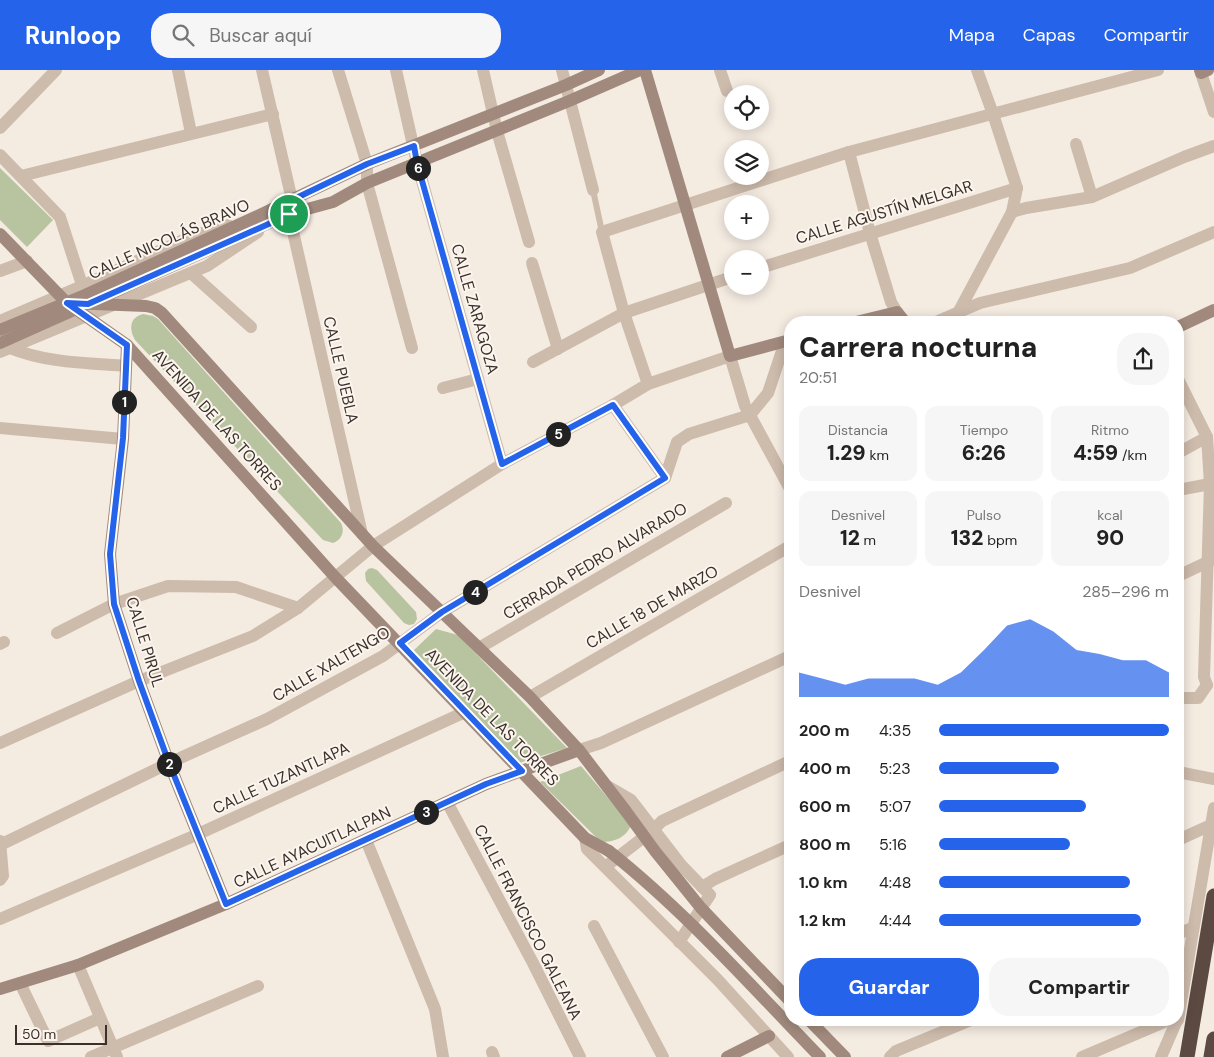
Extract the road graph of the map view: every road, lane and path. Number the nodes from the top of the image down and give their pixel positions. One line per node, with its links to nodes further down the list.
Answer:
1 (56, 70): 22 (street)
2 (178, 70): 24 (street)
3 (262, 70): 19 (street)
4 (338, 70): 31 (street)
5 (396, 70): 26 (street, CALLE ZARAGOZA)
6 (483, 70): 20 (street)
7 (562, 70): 15 (street)
8 (599, 70): 15 (main road, CALLE NICOLÁS BRAVO)
9 (640, 70): 17 (main road, CALLE NICOLÁS BRAVO)
10 (645, 70): 38 (main road)
11 (720, 70): 16 (street)
12 (977, 70): 21 (street)
13 (1158, 70): 21 (street)
14 (1203, 71): 18 (street)
15 (566, 85): 17 (street); 20 (main road, CALLE NICOLÁS BRAVO)
16 (724, 85)
17 (569, 101): 23 (main road, CALLE NICOLÁS BRAVO); 35 (street)
18 (1214, 112)
19 (273, 114): 24 (street); 37 (street)
20 (493, 114): 23 (street); 26 (main road, CALLE NICOLÁS BRAVO)
21 (993, 114): 28 (street); 34 (street)
22 (0, 128)
23 (497, 131): 30 (main road, CALLE NICOLÁS BRAVO); 46 (street)
24 (191, 133): 32 (street)
25 (1076, 144): 36 (street)
26 (414, 146): 30 (street, CALLE ZARAGOZA); 31 (main road, CALLE NICOLÁS BRAVO)
27 (1214, 146): 36 (street)
28 (850, 152): 38 (street); 44 (street)
29 (0, 155): 32 (street)
30 (417, 163): 33 (main road, CALLE NICOLÁS BRAVO); 76 (street, CALLE ZARAGOZA)
31 (367, 164): 33 (street); 37 (main road, CALLE NICOLÁS BRAVO)
32 (22, 176): 54 (street)
33 (367, 183): 40 (main road, CALLE NICOLÁS BRAVO); 70 (street)
34 (1017, 188): 39 (street); 44 (street, CALLE AGUSTÍN MELGAR)
35 (593, 190): 42 (lane)
36 (1092, 197): 39 (street)
37 (292, 200): 40 (street); 41 (main road, CALLE NICOLÁS BRAVO)
38 (685, 206): 42 (street); 53 (main road)
39 (1012, 212): 57 (street)
40 (289, 214): 41 (main road, CALLE NICOLÁS BRAVO); 92 (street, CALLE PUEBLA)
41 (270, 217): 51 (street); 54 (main road, CALLE NICOLÁS BRAVO); 54 (street)
42 (602, 232): 59 (street)
43 (1214, 232): 57 (street)
44 (870, 233): 49 (street, CALLE AGUSTÍN MELGAR); 58 (street)
45 (0, 234): 47 (main road, AVENIDA DE LAS TORRES)
46 (529, 242)
47 (27, 262): 50 (street); 54 (main road, AVENIDA DE LAS TORRES)
48 (532, 262): 71 (street)
49 (769, 265)
50 (0, 271)
51 (191, 273): 55 (street); 65 (street)
52 (724, 279): 53 (street)
53 (709, 284): 59 (street); 73 (main road)
54 (78, 301): 55 (main road, AVENIDA DE LAS TORRES); 63 (street); 66 (main road, CALLE NICOLÁS BRAVO); 68 (main road, AVENIDA DE LAS TORRES); 69 (main road, CALLE NICOLÁS BRAVO)
55 (113, 304): 92 (main road, AVENIDA DE LAS TORRES)
56 (1214, 310): 64 (main road)
57 (959, 311): 62 (street)
58 (897, 312): 60 (main road); 61 (main road)
59 (624, 313): 71 (street); 77 (street)
60 (881, 316)
61 (900, 316)
62 (949, 316)
63 (0, 321)
64 (1184, 324)
65 (251, 327)
66 (0, 330)
67 (784, 342): 73 (main road)
68 (127, 345): 75 (main road, CALLE PIRUL); 97 (main road, AVENIDA DE LAS TORRES)
69 (3, 347): 75 (street, CALLE NICOLÁS BRAVO)
70 (412, 348)
71 (558, 349): 74 (street)
72 (784, 349): 81 (street)
73 (730, 356): 77 (street); 81 (street)
74 (533, 362)
75 (126, 366): 84 (main road, CALLE PIRUL)
76 (478, 379): 78 (street); 86 (street, CALLE ZARAGOZA)
77 (648, 384): 80 (street)
78 (443, 388)
79 (1184, 391): 83 (street)
80 (613, 405): 86 (street); 87 (street)
81 (750, 415): 87 (street); 88 (street)
82 (0, 428): 84 (street)
83 (1208, 437): 85 (street); 89 (street)
84 (123, 438): 98 (main road, CALLE PIRUL)
85 (1184, 450)
86 (502, 464): 93 (street)
87 (665, 478): 100 (street, CALLE XALTENGO)
88 (784, 478)
89 (1210, 484): 90 (street); 95 (street)
90 (1184, 489)
91 (726, 503): 103 (street, CERRADA PEDRO ALVARADO)
92 (362, 534): 93 (main road, AVENIDA DE LAS TORRES)
93 (373, 546): 97 (street); 100 (main road, AVENIDA DE LAS TORRES)
94 (784, 549): 107 (street, CALLE 18 DE MARZO)
95 (1210, 560): 96 (street); 106 (street)
96 (1184, 573)
97 (335, 576): 99 (street); 102 (main road, AVENIDA DE LAS TORRES)
98 (114, 604): 99 (street); 101 (street); 105 (main road, CALLE PIRUL)
99 (298, 608): 105 (street)
100 (442, 612): 102 (street, CALLE XALTENGO); 103 (main road, AVENIDA DE LAS TORRES)
101 (57, 633)
102 (400, 643): 109 (main road, AVENIDA DE LAS TORRES); 112 (street, CALLE XALTENGO)
103 (480, 648): 107 (main road, AVENIDA DE LAS TORRES)
104 (784, 659): 111 (street)
105 (139, 681): 110 (street); 112 (main road, CALLE PIRUL)
106 (1210, 687): 108 (street)
107 (530, 697): 111 (main road, AVENIDA DE LAS TORRES)
108 (1184, 698)
109 (465, 712): 114 (main road, AVENIDA DE LAS TORRES); 122 (street, CALLE TUZANTLAPA)
110 (0, 743)
111 (579, 750): 114 (main road, CALLE AYACUITLALPAN); 117 (main road, AVENIDA DE LAS TORRES)
112 (169, 763): 122 (main road, CALLE PIRUL); 126 (street, CALLE XALTENGO)
113 (784, 764): 121 (street)
114 (522, 771): 118 (main road, CALLE AYACUITLALPAN); 124 (main road, AVENIDA DE LAS TORRES)
115 (1184, 773): 116 (street)
116 (1214, 779)
117 (607, 786): 121 (street); 143 (main road, AVENIDA DE LAS TORRES, bridge)
118 (447, 802): 125 (main road, CALLE AYACUITLALPAN); 156 (street, CALLE FRANCISCO GALEANA)
119 (1214, 808): 120 (street)
120 (1211, 825): 123 (street); 135 (street)
121 (653, 830): 128 (street); 130 (street)
122 (196, 834): 132 (main road, CALLE PIRUL); 133 (street, CALLE TUZANTLAPA)
123 (1184, 837)
124 (585, 838): 128 (street); 145 (main road, AVENIDA DE LAS TORRES, bridge)
125 (366, 840): 132 (main road, CALLE AYACUITLALPAN); 155 (street)
126 (0, 843): 129 (street)
127 (784, 848): 130 (street)
128 (605, 867): 137 (street)
129 (0, 880)
130 (702, 887): 137 (street)
131 (1214, 896): 165 (highway)
132 (226, 904): 138 (main road, CALLE AYACUITLALPAN)
133 (0, 919)
134 (594, 926): 157 (street)
135 (1192, 928): 136 (street); 139 (street)
136 (1184, 931)
137 (679, 942): 151 (street)
138 (78, 965): 140 (main road, CALLE AYACUITLALPAN); 144 (street)
139 (1184, 973)
140 (20, 983): 142 (main road, CALLE AYACUITLALPAN); 144 (street)
141 (258, 986): 153 (street)
142 (0, 989)
143 (784, 994)
144 (100, 1018): 153 (street)
145 (784, 1020)
146 (790, 1026): 160 (main road, AVENIDA DE LAS TORRES, bridge)
147 (815, 1026): 161 (main road)
148 (956, 1026): 162 (street)
149 (1157, 1026): 163 (street)
150 (1173, 1026): 164 (street)
151 (768, 1036): 158 (main road); 159 (street)
152 (1214, 1039): 166 (highway)
153 (115, 1053): 154 (street)
154 (91, 1057)
155 (443, 1057)
156 (580, 1057)
157 (663, 1057)
158 (727, 1057)
159 (788, 1057)
160 (820, 1057)
161 (845, 1057)
162 (890, 1057)
163 (1082, 1057)
164 (1161, 1057)
165 (1187, 1057)
166 (1211, 1057)

